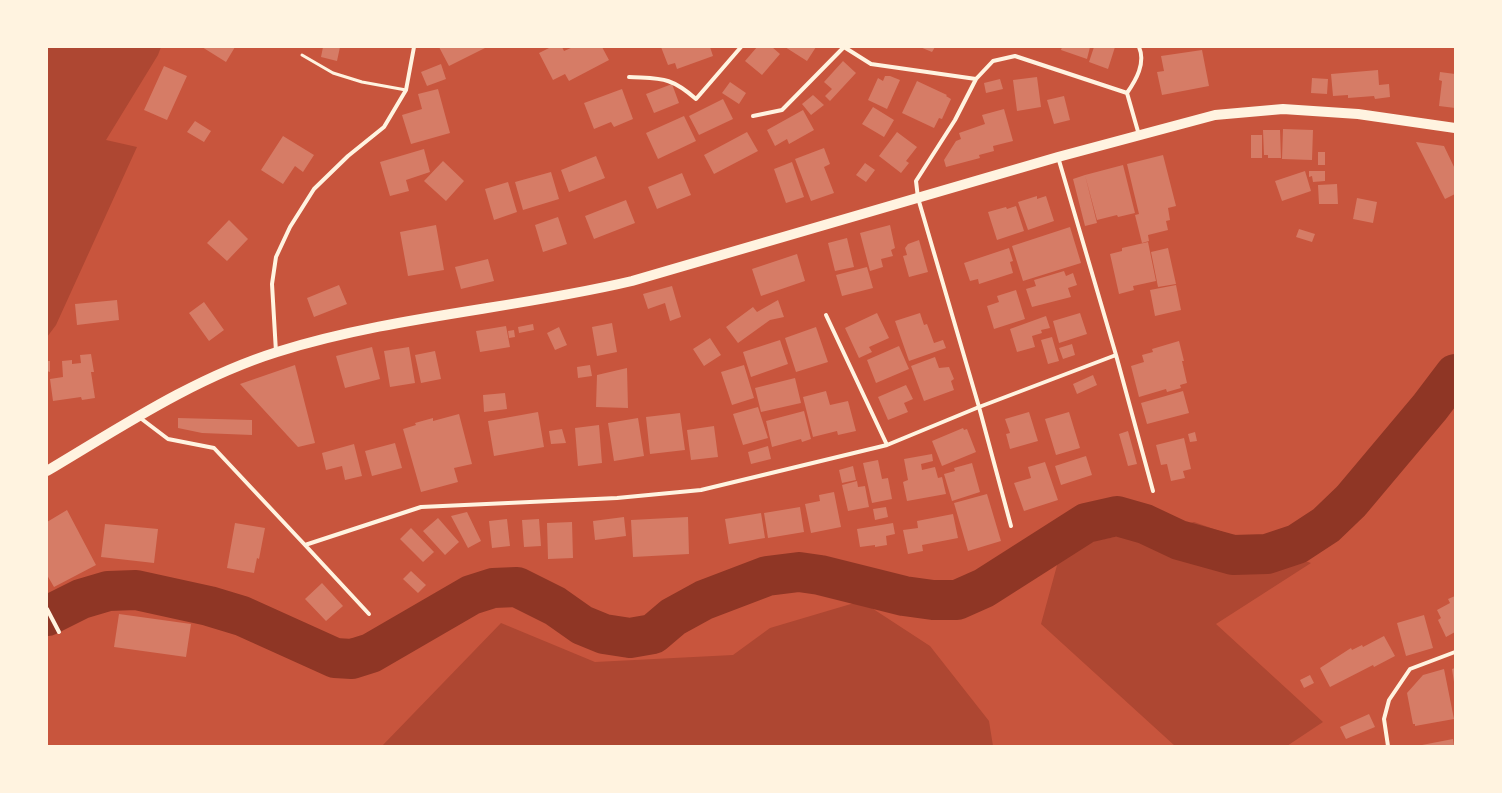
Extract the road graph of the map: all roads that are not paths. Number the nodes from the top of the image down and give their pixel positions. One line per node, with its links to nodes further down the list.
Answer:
1 (414, 47): 8 (street)
2 (741, 47): 6 (street)
3 (844, 47): 7 (street); 10 (street)
4 (1139, 47): 9 (street)
5 (302, 55): 8 (lane)
6 (629, 77)
7 (976, 79): 9 (street); 14 (street)
8 (406, 90): 16 (street)
9 (1128, 93): 12 (street)
10 (753, 116)
11 (1455, 128): 12 (main road)
12 (1139, 135): 13 (main road)
13 (1058, 157): 14 (main road); 17 (street)
14 (918, 198): 16 (main road); 18 (street)
15 (826, 315): 20 (street)
16 (276, 352): 19 (main road)
17 (1116, 355): 18 (street); 22 (street)
18 (979, 408): 20 (street); 23 (street)
19 (139, 417): 21 (main road); 24 (street)
20 (887, 446): 24 (street)
21 (47, 471)
22 (1153, 490)
23 (1011, 526)
24 (305, 545): 26 (street)
25 (47, 609): 27 (street)
26 (369, 614)
27 (59, 632)
28 (1455, 652): 29 (street)
29 (1388, 746)

